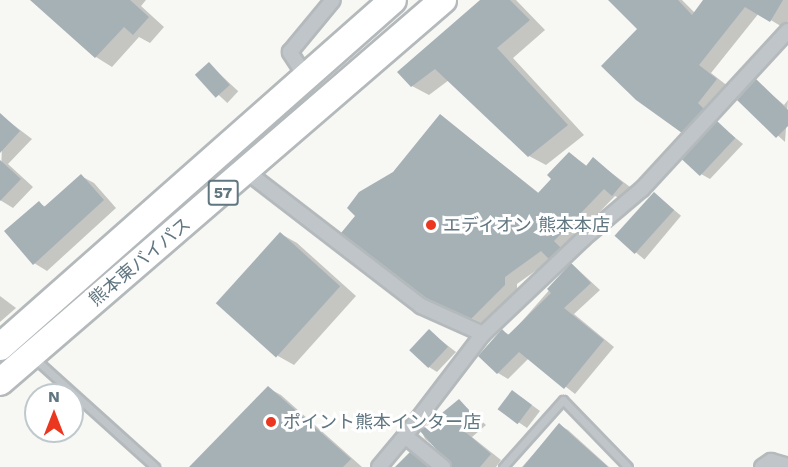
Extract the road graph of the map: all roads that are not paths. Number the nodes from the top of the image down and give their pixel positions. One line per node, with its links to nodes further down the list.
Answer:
1 (333, 0): 5 (street)
2 (393, 0): 5 (highway, 熊本東バイパス / 57)
3 (443, 0): 6 (highway, 熊本東バイパス / 57)
4 (788, 31): 7 (street)
5 (306, 77): 8 (highway, 熊本東バイパス / 57)
6 (248, 172): 7 (street); 9 (highway, 熊本東バイパス / 57)
7 (483, 334): 11 (street)
8 (0, 347)
9 (30, 354): 10 (highway, 熊本東バイパス / 57); 14 (lane)
10 (0, 382)
11 (405, 436): 15 (street); 16 (street)
12 (630, 466): 17 (lane)
13 (788, 466): 18 (street)
14 (155, 467)
15 (378, 467)
16 (443, 467)
17 (503, 467)
18 (762, 467)

